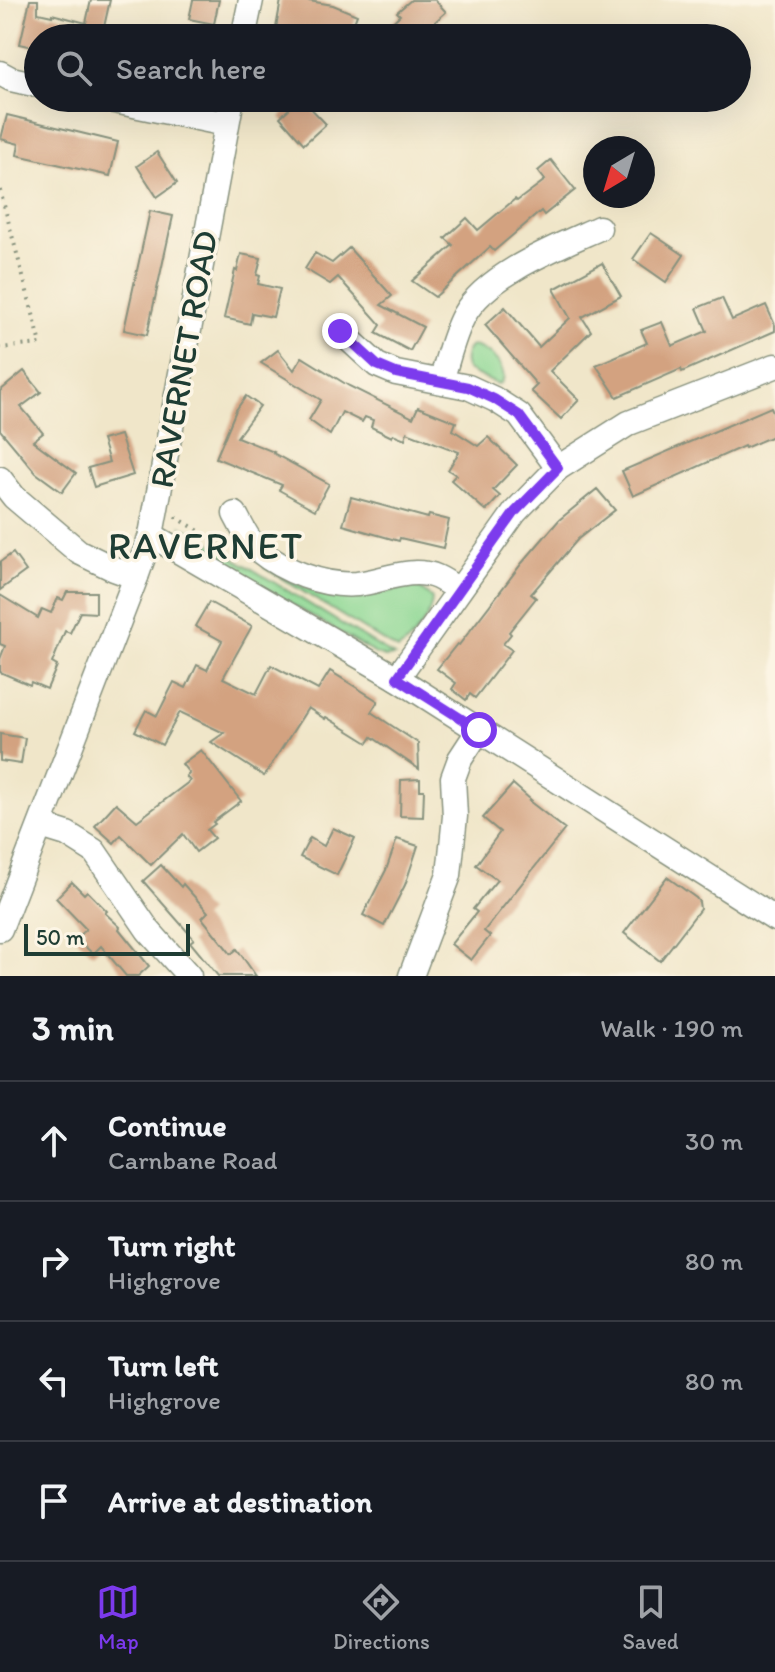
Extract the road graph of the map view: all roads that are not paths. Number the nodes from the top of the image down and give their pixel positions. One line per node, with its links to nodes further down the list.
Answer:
1 (251, 0): 2 (street)
2 (246, 24)
3 (0, 73): 4 (street)
4 (24, 82)
5 (168, 112): 7 (street)
6 (229, 112): 7 (street, RAVERNET ROAD)
7 (226, 124): 15 (street, RAVERNET ROAD)
8 (599, 228): 11 (street)
9 (340, 331): 11 (street)
10 (775, 366): 12 (street)
11 (441, 381): 12 (street)
12 (558, 468): 17 (street)
13 (0, 479): 16 (street)
14 (235, 514): 17 (street)
15 (151, 535): 16 (street, RAVERNET ROAD); 18 (street)
16 (136, 577): 20 (street, RAVERNET ROAD)
17 (458, 590): 18 (street)
18 (397, 678): 19 (street)
19 (479, 730): 21 (street); 24 (street)
20 (41, 826): 22 (street, RAVERNET ROAD); 23 (street)
21 (775, 919)
22 (0, 929)
23 (189, 976)
24 (411, 976)

